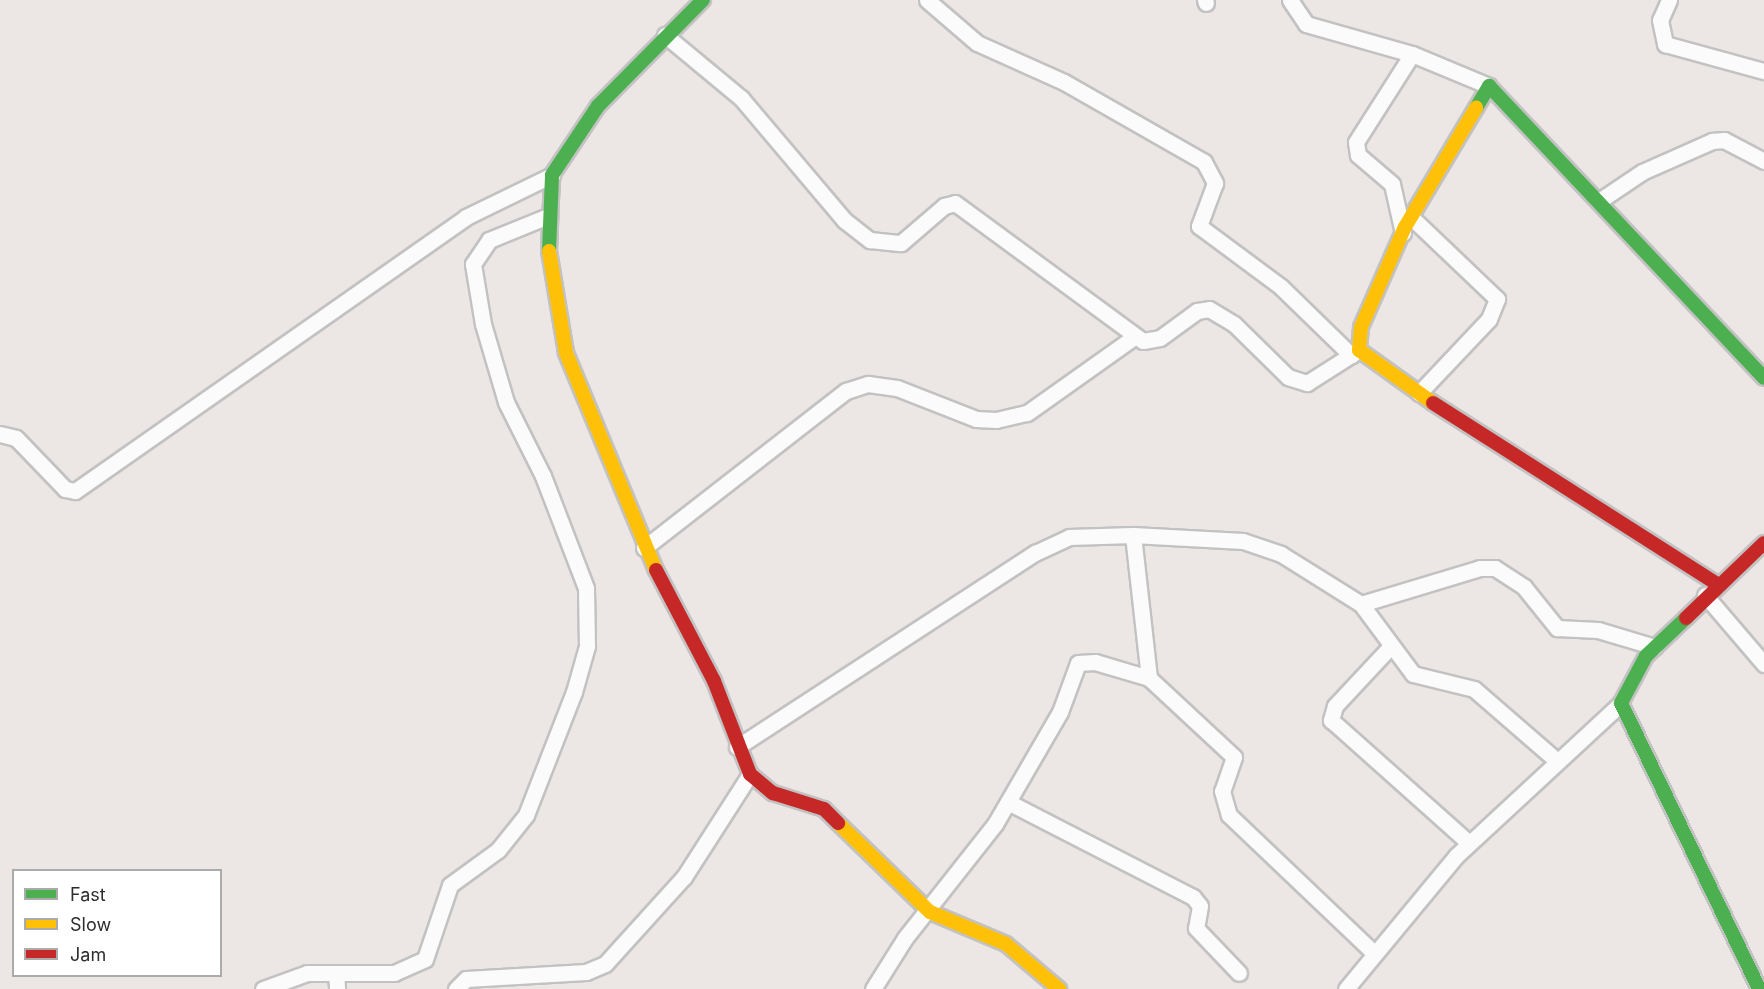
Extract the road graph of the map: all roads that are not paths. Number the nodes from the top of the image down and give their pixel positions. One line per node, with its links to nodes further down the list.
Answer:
1 (703, 0): 5 (main road)
2 (927, 0): 16 (street)
3 (1290, 0): 6 (street)
4 (1669, 0): 7 (street)
5 (665, 35): 10 (main road); 15 (street)
6 (1412, 54): 8 (street); 14 (street)
7 (1764, 71)
8 (1489, 86): 11 (main road); 13 (main road)
9 (1764, 161): 11 (street)
10 (552, 175): 12 (main road); 19 (street)
11 (1599, 201): 17 (main road)
12 (548, 216): 22 (main road); 40 (street)
13 (1411, 218): 14 (main road); 18 (street)
14 (1403, 233): 16 (main road)
15 (1134, 337): 16 (street); 22 (street)
16 (1355, 353): 18 (main road)
17 (1764, 378)
18 (1419, 393): 25 (main road)
19 (0, 434)
20 (1133, 535): 27 (street); 31 (street); 33 (street)
21 (1764, 543): 23 (main road)
22 (644, 548): 33 (main road)
23 (1751, 554): 24 (street); 25 (main road)
24 (1764, 567)
25 (1717, 584): 26 (main road)
26 (1705, 595): 28 (main road); 30 (street)
27 (1360, 604): 28 (street); 29 (street)
28 (1655, 646): 32 (main road)
29 (1390, 647): 34 (street); 37 (street)
30 (1764, 664)
31 (1149, 678): 36 (street); 39 (street)
32 (1621, 703): 34 (street); 48 (main road)
33 (737, 747): 35 (main road)
34 (1556, 760): 37 (street)
35 (750, 774): 38 (main road); 44 (street)
36 (1008, 802): 38 (street); 41 (street)
37 (1469, 843): 39 (street)
38 (930, 912): 45 (street); 46 (main road)
39 (1373, 952): 47 (street)
40 (336, 973): 42 (street); 43 (street)
41 (1239, 973)
42 (263, 989)
43 (338, 989)
44 (456, 989)
45 (873, 989)
46 (1059, 989)
47 (1346, 989)
48 (1760, 989)

